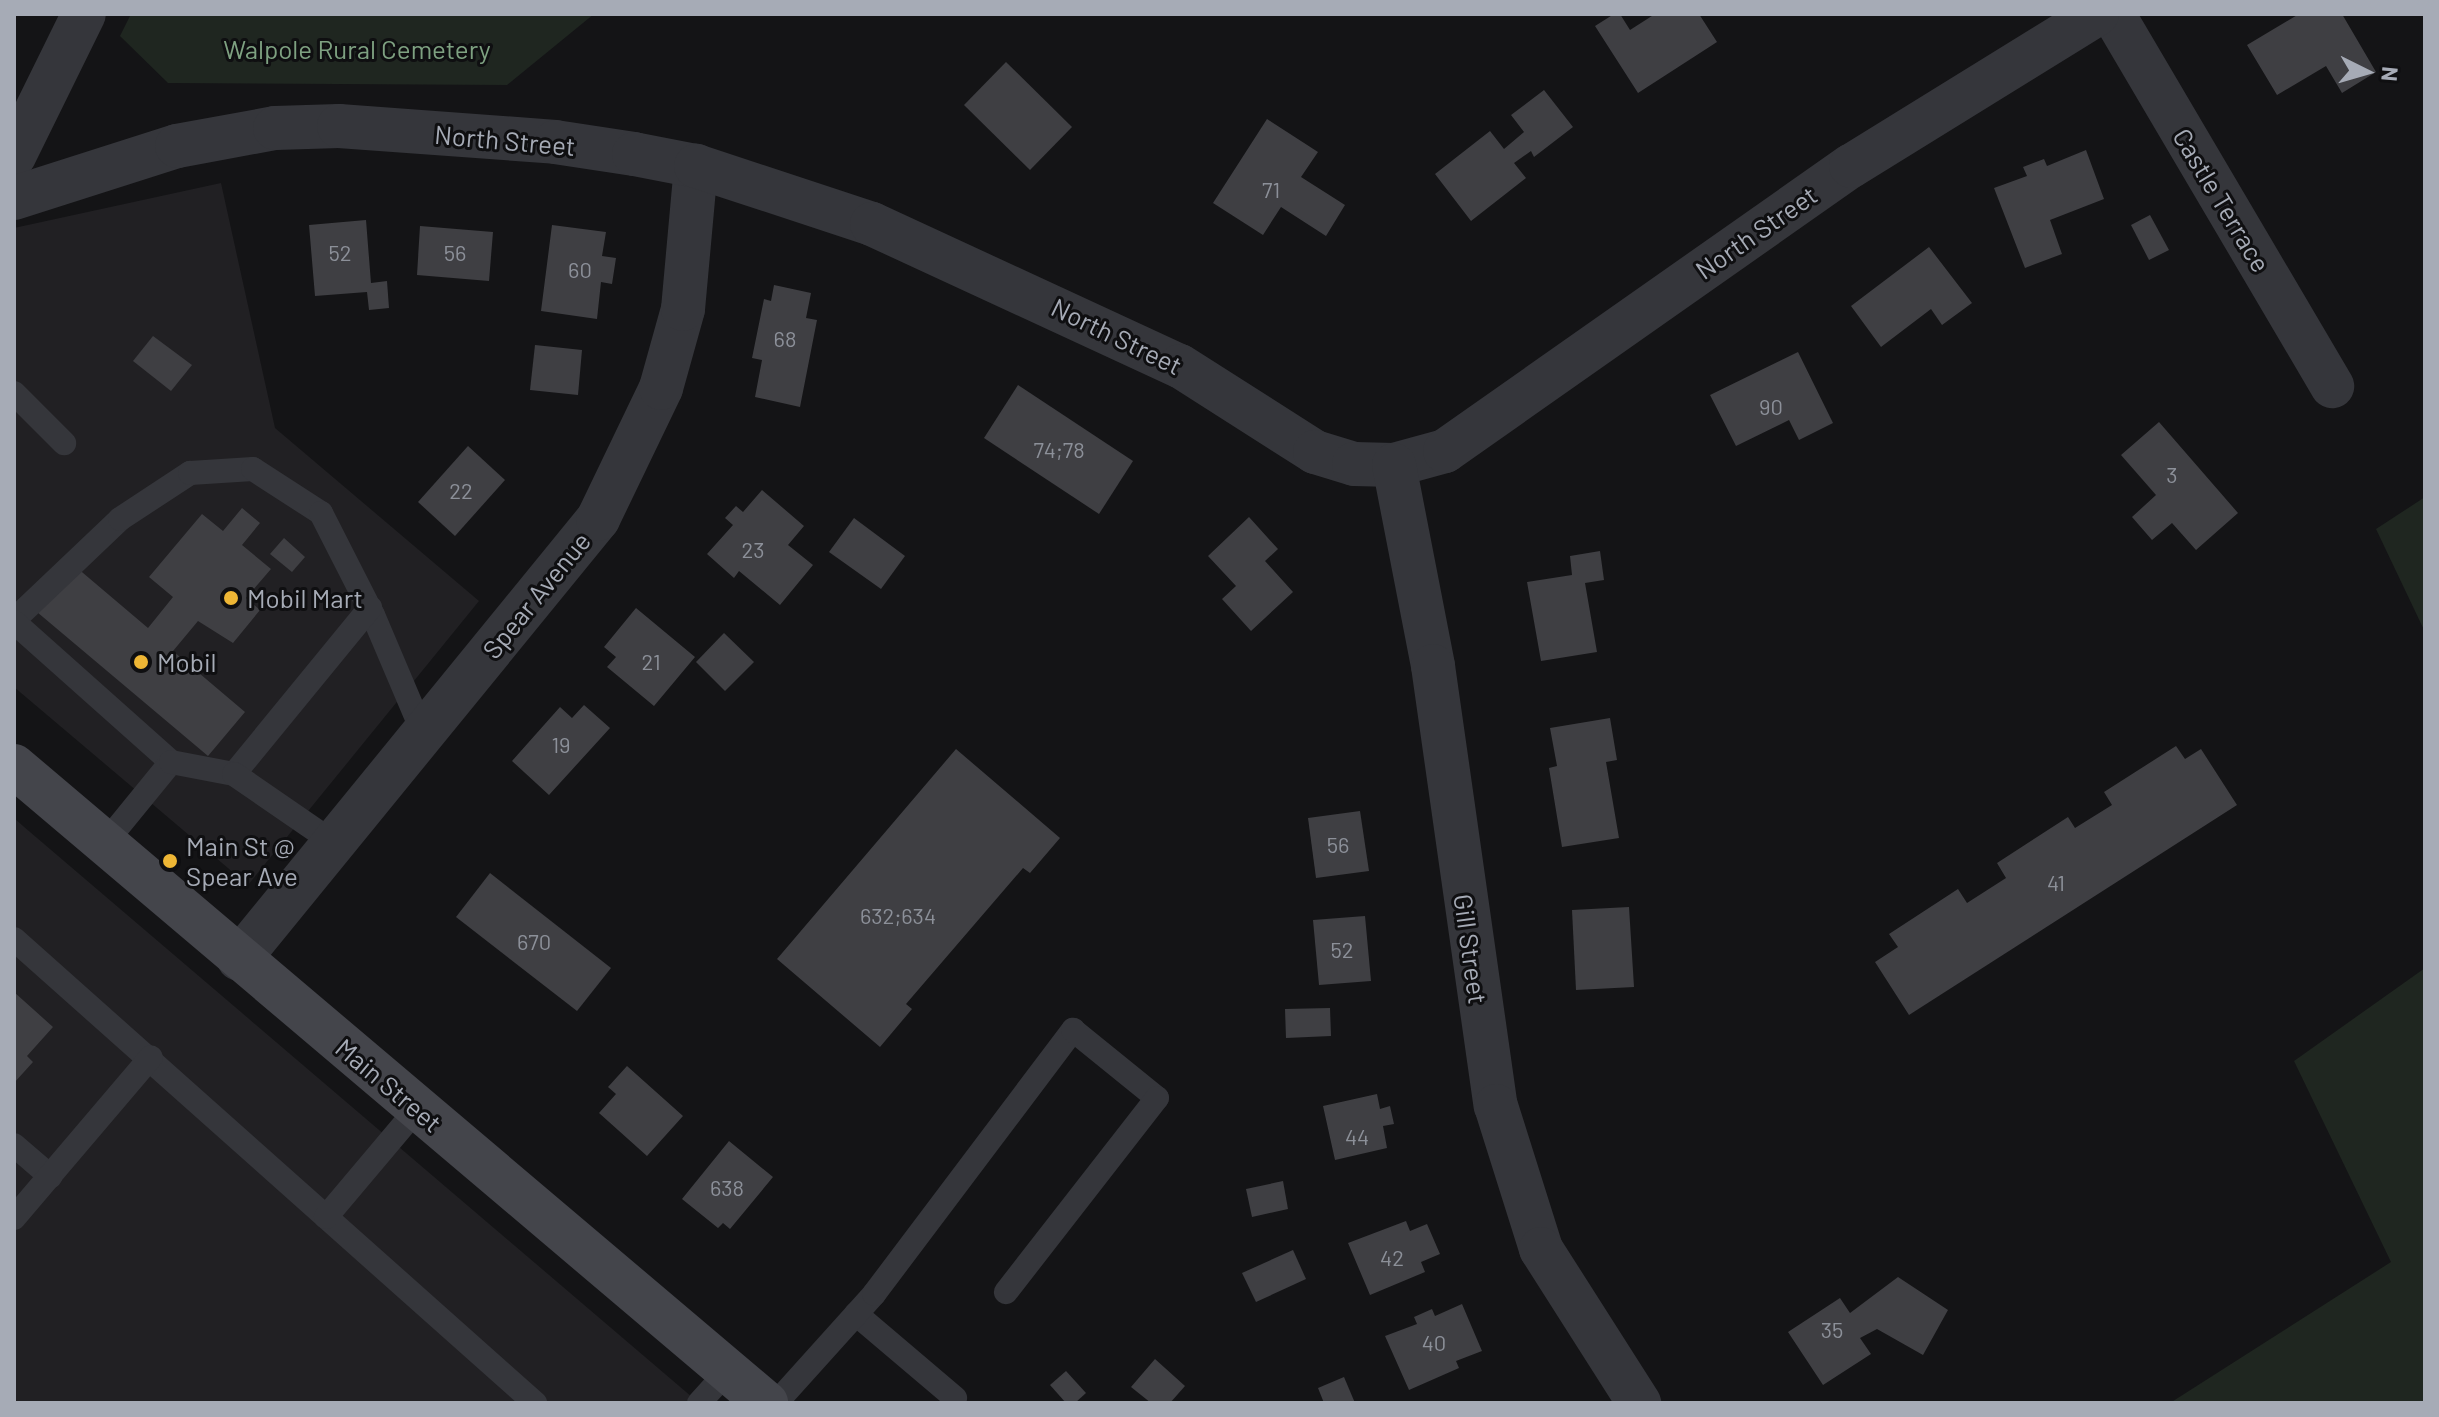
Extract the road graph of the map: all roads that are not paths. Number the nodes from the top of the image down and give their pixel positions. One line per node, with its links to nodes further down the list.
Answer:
1 (84, 14): 4 (street)
2 (2097, 14): 10 (street, North Street)
3 (2113, 14): 7 (street, Castle Terrace)
4 (14, 156)
5 (696, 166): 6 (street, North Street); 10 (street, North Street); 13 (street, Spear Avenue)
6 (14, 198)
7 (2332, 386)
8 (14, 393): 9 (lane)
9 (64, 443)
10 (1394, 465): 35 (street, Gill Street)
11 (370, 608): 12 (lane); 13 (lane); 16 (lane)
12 (14, 621): 14 (lane)
13 (423, 733): 18 (street, Spear Avenue)
14 (171, 762): 16 (lane); 17 (lane)
15 (16, 772): 17 (main road, Main Street)
16 (234, 774): 18 (lane)
17 (105, 843): 20 (main road, Main Street)
18 (334, 843): 20 (street, Spear Avenue)
19 (14, 939): 21 (lane)
20 (239, 959): 22 (main road, Main Street)
21 (151, 1057): 24 (lane); 25 (lane)
22 (417, 1109): 25 (lane); 29 (main road, Main Street)
23 (14, 1145): 24 (lane)
24 (50, 1176): 26 (lane)
25 (326, 1217): 31 (lane)
26 (14, 1218)
27 (1006, 1292): 28 (lane)
28 (856, 1314): 30 (lane); 34 (lane)
29 (728, 1371): 32 (lane); 33 (main road, Main Street)
30 (955, 1398)
31 (535, 1403)
32 (699, 1403)
33 (766, 1403)
34 (776, 1403)
35 (1639, 1403)

